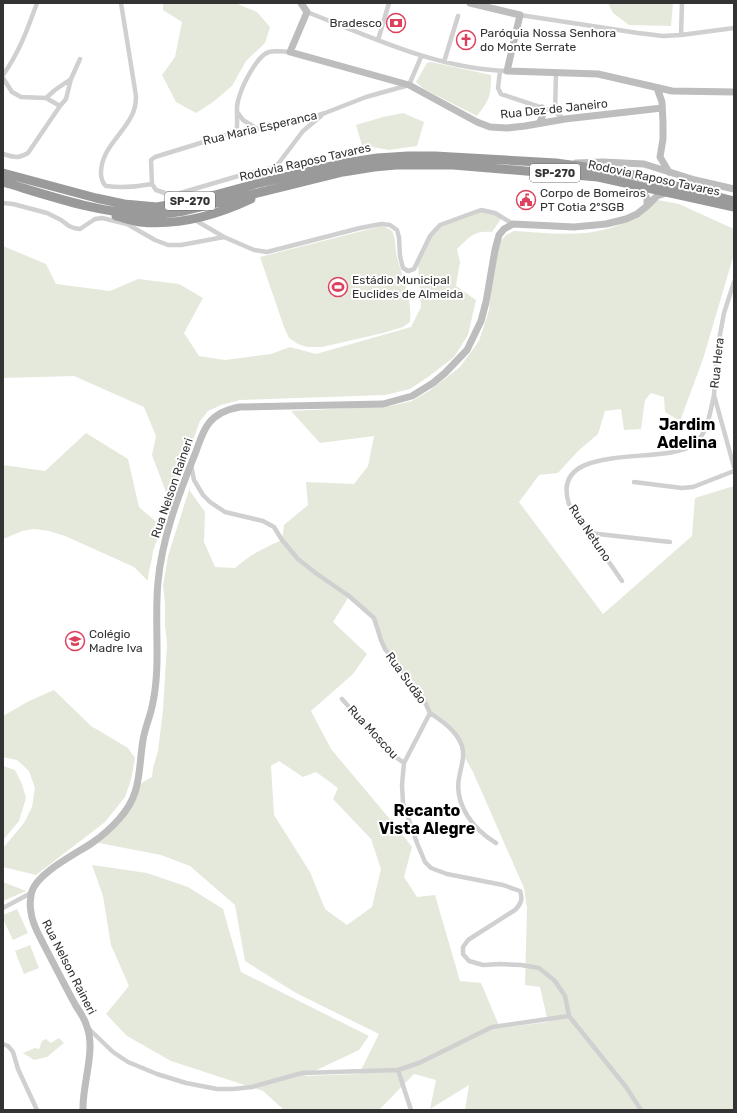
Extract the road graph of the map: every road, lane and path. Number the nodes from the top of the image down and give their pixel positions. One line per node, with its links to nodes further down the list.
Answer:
1 (37, 3): 19 (street)
2 (121, 3): 43 (street)
3 (301, 3): 7 (main road)
4 (389, 3): 12 (street)
5 (470, 3): 8 (main road)
6 (682, 3): 11 (street)
7 (307, 12): 12 (street); 13 (main road)
8 (520, 15): 11 (street); 17 (main road)
9 (458, 16): 16 (street)
10 (734, 28): 11 (street)
11 (681, 35)
12 (378, 40): 14 (street)
13 (290, 52): 21 (main road, Rua Dez de Janeiro); 30 (street)
14 (423, 56): 16 (street); 21 (street)
15 (80, 59): 20 (street)
16 (444, 62): 17 (street)
17 (504, 71): 18 (main road); 28 (street)
18 (556, 73): 22 (main road); 29 (street)
19 (3, 76): 25 (street)
20 (71, 79): 25 (street); 27 (street)
21 (409, 85): 31 (street, Rua Maria Esperanca); 33 (main road, Rua Dez de Janeiro)
22 (657, 88): 23 (main road); 26 (main road)
23 (672, 91): 24 (main road); 26 (main road)
24 (734, 92)
25 (46, 98): 27 (street)
26 (662, 105): 32 (main road, Rua Dez de Janeiro); 37 (main road)
27 (60, 106): 36 (street)
28 (542, 108): 29 (street); 33 (main road)
29 (555, 112): 32 (street)
30 (238, 113): 34 (street); 35 (street)
31 (325, 113): 34 (street, Rua Maria Esperanca); 43 (street)
32 (565, 119): 33 (main road, Rua Dez de Janeiro)
33 (539, 123)
34 (256, 128): 35 (street, Rua Maria Esperanca)
35 (236, 132): 43 (street, Rua Maria Esperanca)
36 (3, 154)
37 (660, 157): 39 (main road); 40 (main road)
38 (556, 163): 39 (main road); 41 (highway, Rodovia Raposo Tavares / SP-270); 50 (highway, Rodovia Raposo Tavares / SP-270)
39 (649, 166): 40 (main road)
40 (669, 172): 47 (main road)
41 (3, 173)
42 (3, 182): 48 (highway, Rodovia Raposo Tavares / SP-270)
43 (152, 184)
44 (3, 185): 48 (highway)
45 (638, 186): 46 (highway, Rodovia Raposo Tavares / SP-270); 49 (highway, Rodovia Raposo Tavares / SP-270); 53 (main road)
46 (274, 189): 52 (highway, Rodovia Raposo Tavares / SP-270); 55 (highway)
47 (734, 189)
48 (38, 193): 52 (highway, Rodovia Raposo Tavares / SP-270)
49 (666, 193): 53 (main road); 54 (highway, Rodovia Raposo Tavares / SP-270)
50 (734, 201)
51 (3, 203): 57 (street)
52 (75, 203): 55 (highway)
53 (647, 206): 56 (main road)
54 (734, 207)
55 (193, 219): 57 (street)
56 (513, 224): 57 (street); 60 (main road, Rua Nelson Raineri)
57 (224, 237)
58 (734, 282): 59 (street, Rua Hera)
59 (714, 395): 61 (street, Rua Hera); 64 (street, Rua Netuno)
60 (191, 464): 68 (street, Rua Sudão); 71 (main road, Rua Nelson Raineri)
61 (734, 467)
62 (734, 471): 63 (street)
63 (634, 482)
64 (589, 533): 65 (street); 66 (street, Rua Netuno)
65 (670, 542)
66 (622, 581)
67 (342, 700): 69 (street, Rua Moscou)
68 (430, 713): 69 (street, Rua Sudão); 70 (street)
69 (404, 763): 73 (street, Rua Sudão)
70 (496, 843)
71 (31, 894): 72 (street); 74 (main road, Rua Nelson Raineri)
72 (3, 908)
73 (569, 1016): 76 (street); 80 (street)
74 (88, 1028): 76 (street); 78 (main road, Rua Nelson Raineri)
75 (3, 1044): 77 (street)
76 (398, 1070): 79 (street)
77 (38, 1110)
78 (83, 1110)
79 (411, 1110)
80 (641, 1110)

